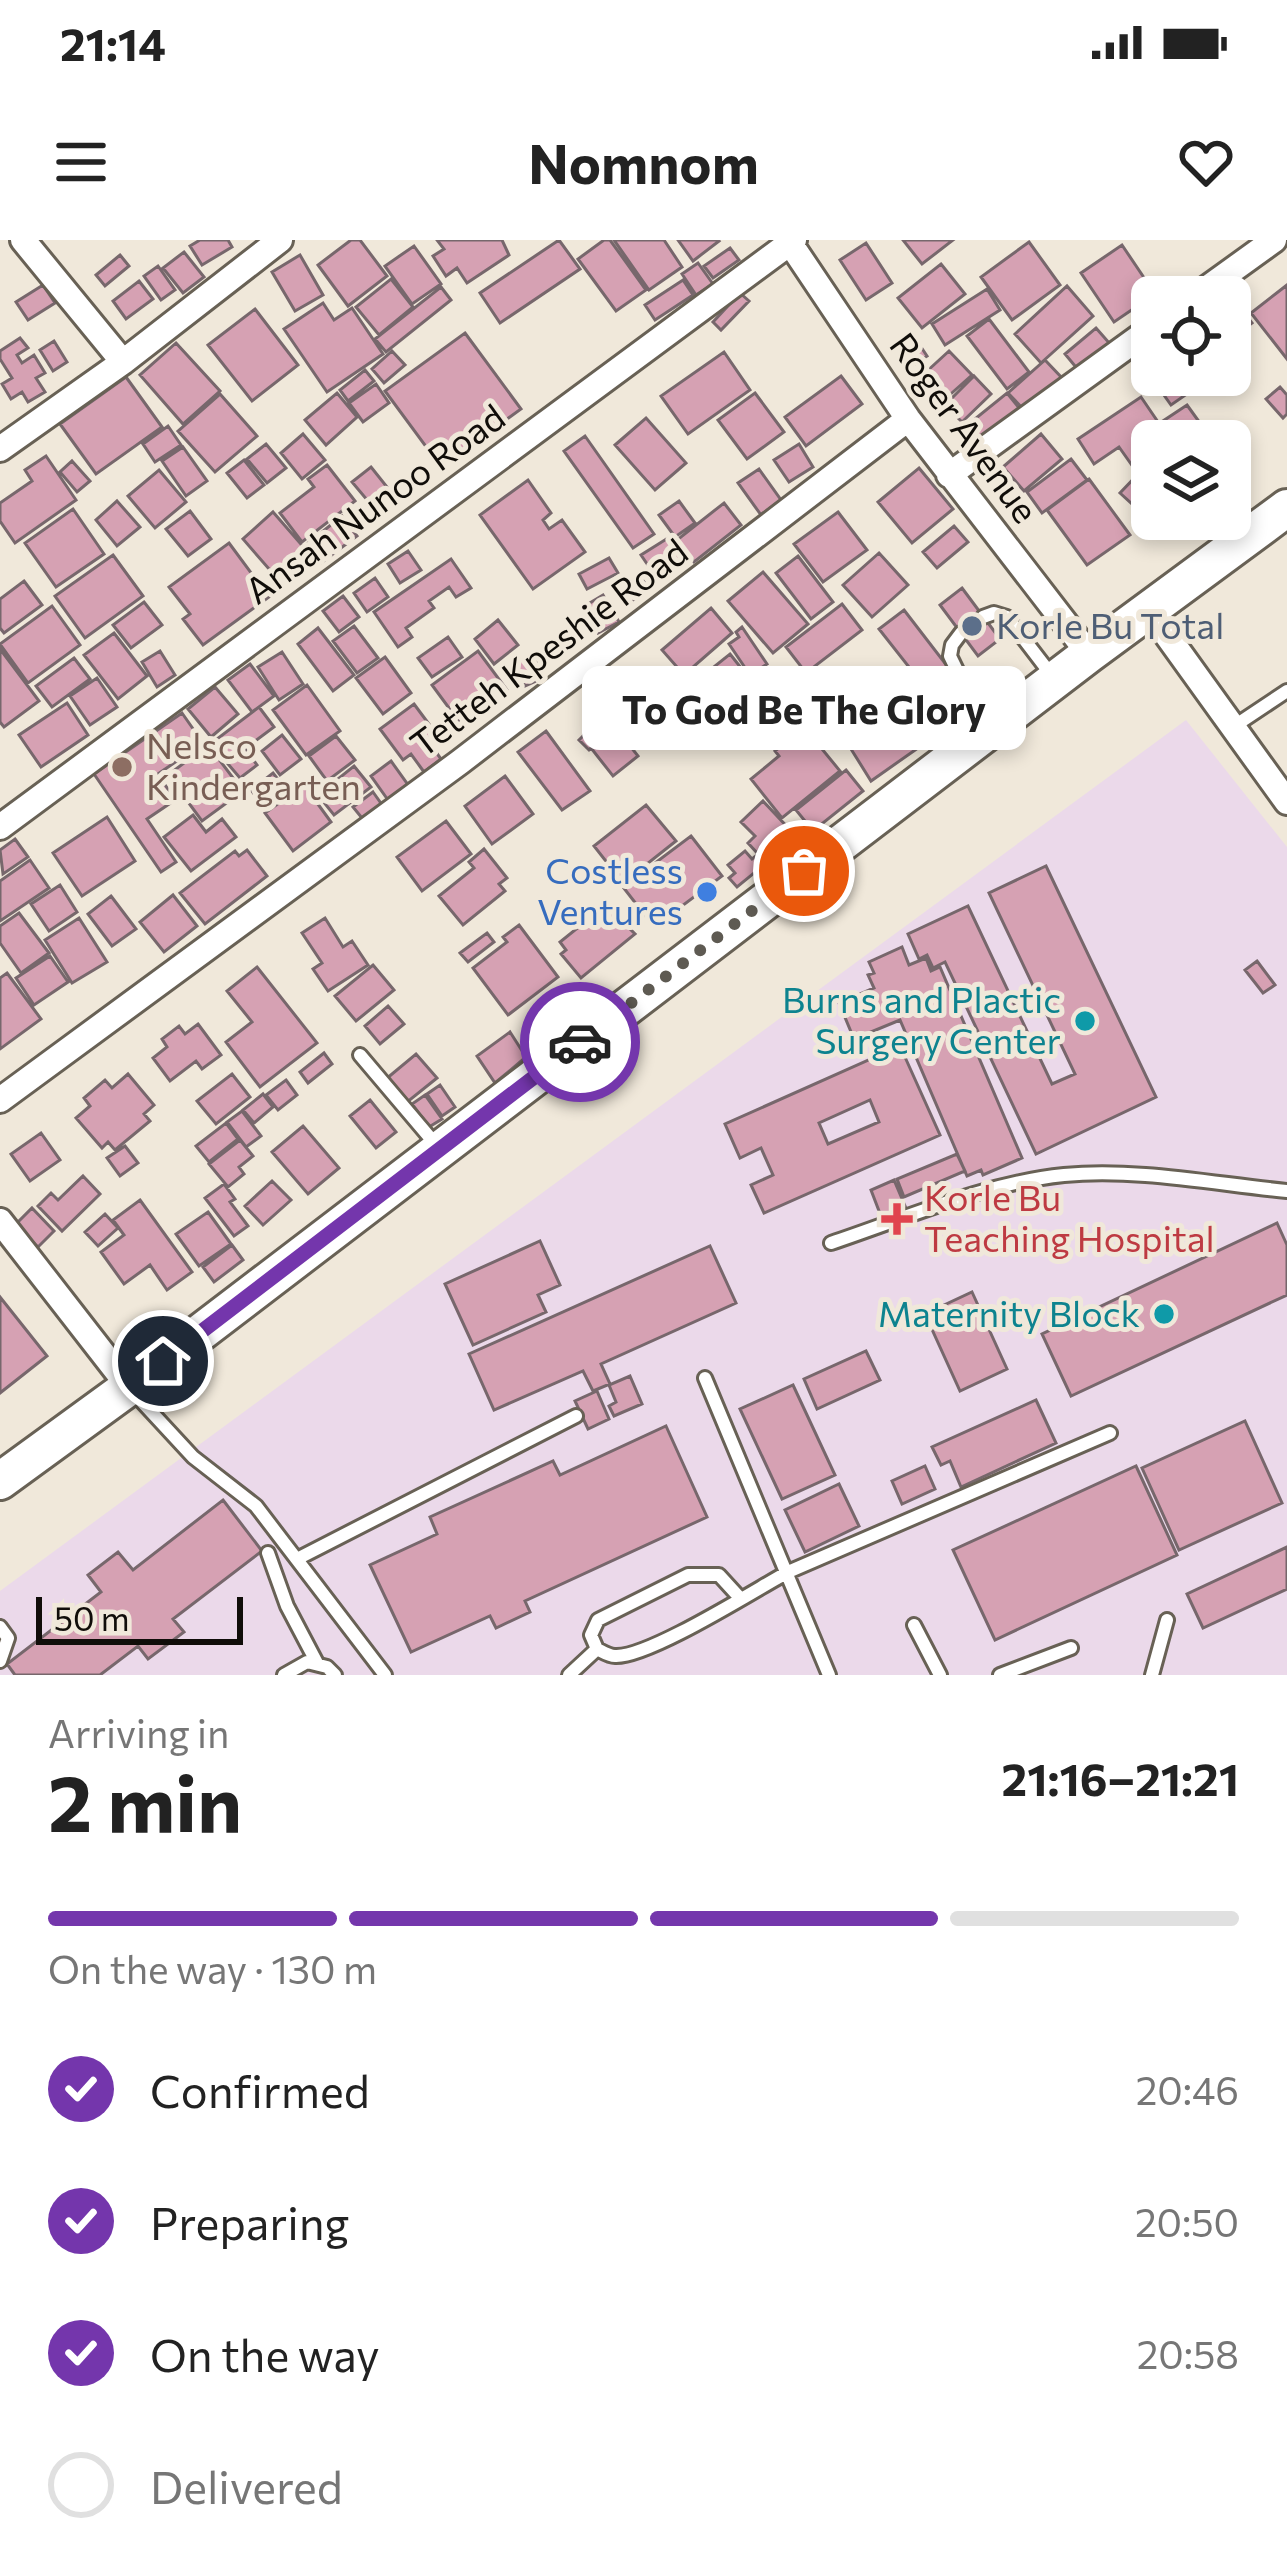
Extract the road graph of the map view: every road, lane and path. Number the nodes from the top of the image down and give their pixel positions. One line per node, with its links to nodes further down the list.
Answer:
1 (22, 240): 7 (street)
2 (280, 240): 7 (street)
3 (1274, 240): 5 (street)
4 (790, 241): 8 (street, Roger Avenue); 21 (street, Ansah Nunoo Road)
5 (1224, 276)
6 (1131, 343): 10 (street)
7 (123, 362): 9 (street)
8 (908, 419): 10 (street, Roger Avenue); 23 (street, Tetteh Kpeshie Road)
9 (0, 449)
10 (949, 476): 15 (street, Roger Avenue)
11 (1287, 508): 12 (main road)
12 (1148, 609): 15 (main road); 18 (street)
13 (983, 617): 16 (lane)
14 (962, 633): 19 (lane)
15 (1089, 654): 16 (main road)
16 (1055, 679): 19 (main road)
17 (1287, 691): 18 (lane)
18 (1233, 727): 20 (street)
19 (987, 731): 24 (main road)
20 (1287, 802)
21 (0, 827)
22 (360, 1055): 24 (lane)
23 (0, 1100)
24 (440, 1150): 29 (main road)
25 (1287, 1190): 27 (lane)
26 (0, 1221): 29 (street)
27 (831, 1243)
28 (705, 1378): 37 (lane)
29 (128, 1387): 32 (lane); 33 (main road)
30 (576, 1416): 36 (lane)
31 (1110, 1433): 37 (lane)
32 (193, 1457): 34 (lane); 36 (lane)
33 (0, 1480)
34 (227, 1496)
35 (268, 1553): 45 (lane)
36 (297, 1559): 48 (lane)
37 (788, 1572): 38 (lane); 50 (lane)
38 (740, 1598): 43 (lane); 43 (lane)
39 (1167, 1620): 53 (lane)
40 (914, 1625): 51 (lane)
41 (0, 1627): 44 (lane)
42 (1071, 1648): 52 (lane)
43 (597, 1649): 49 (lane)
44 (0, 1661)
45 (317, 1664): 46 (lane); 47 (lane)
46 (284, 1675)
47 (335, 1675)
48 (385, 1675)
49 (569, 1675)
50 (829, 1675)
51 (940, 1675)
52 (1000, 1675)
53 (1152, 1675)

